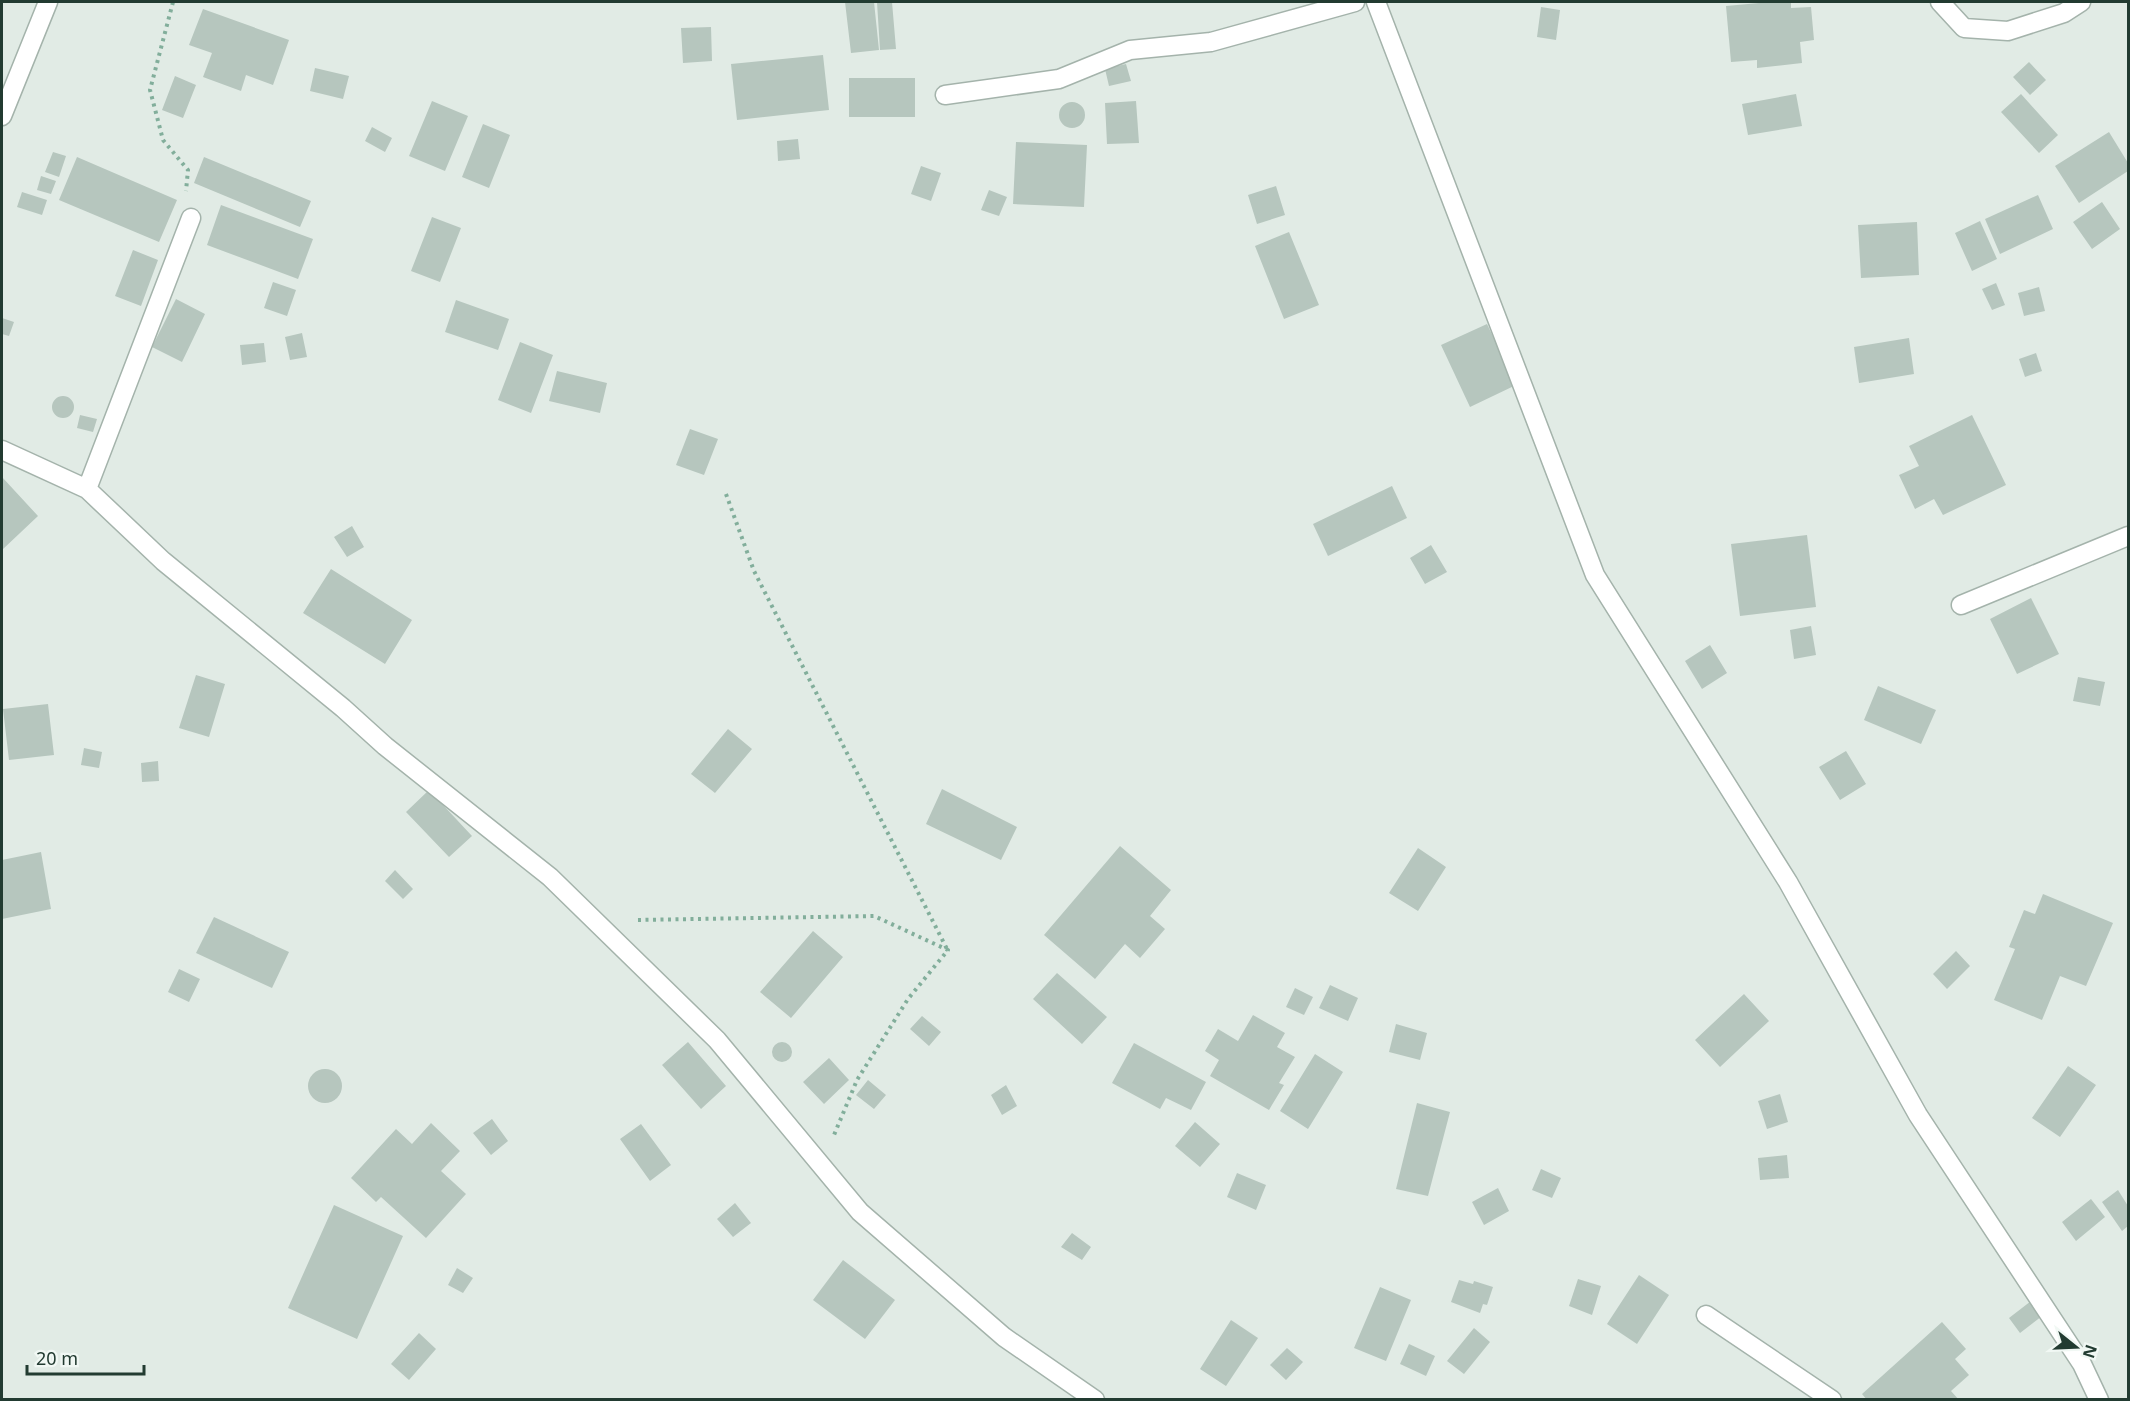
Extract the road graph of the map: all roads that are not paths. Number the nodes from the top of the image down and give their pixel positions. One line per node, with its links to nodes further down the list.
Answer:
1 (48, 2): 7 (street)
2 (1355, 2): 6 (street)
3 (1376, 2): 16 (street)
4 (1940, 2): 5 (street)
5 (2081, 2)
6 (945, 95)
7 (2, 116)
8 (191, 218): 10 (street)
9 (2, 450): 10 (street)
10 (87, 489): 14 (street)
11 (2128, 536): 12 (street)
12 (1961, 605)
13 (1706, 1315): 15 (street)
14 (1095, 1400)
15 (1832, 1400)
16 (2099, 1400)

